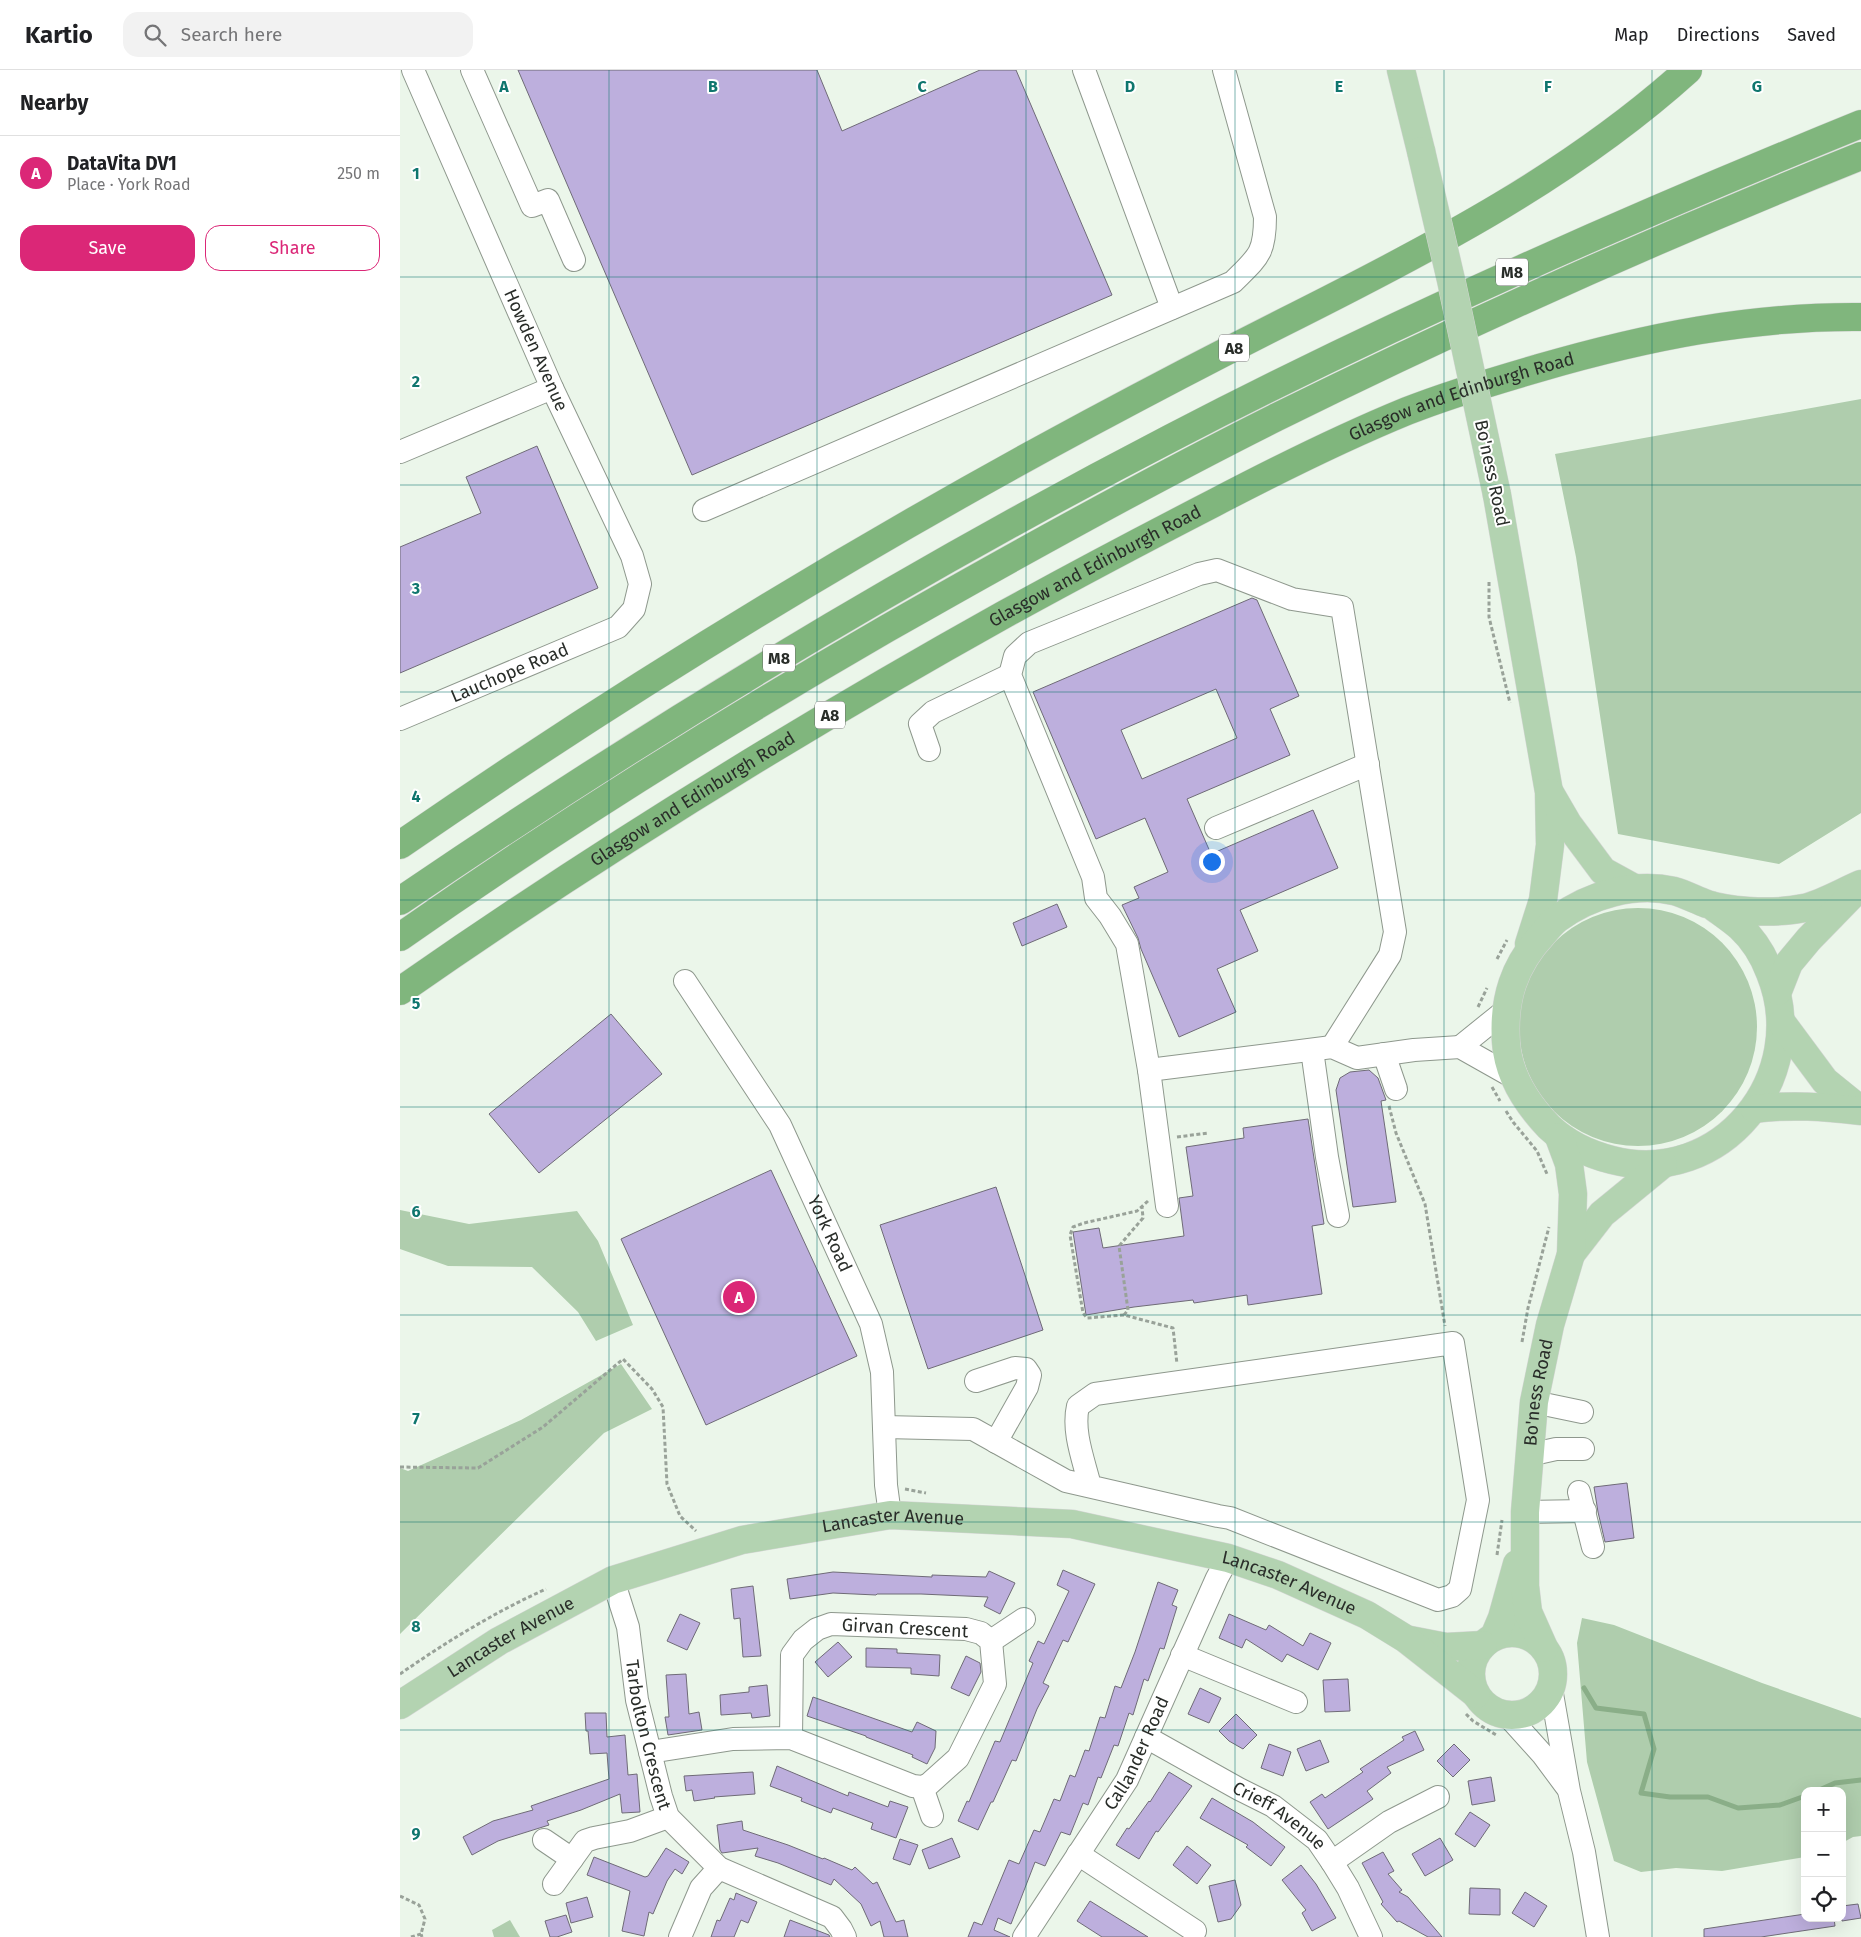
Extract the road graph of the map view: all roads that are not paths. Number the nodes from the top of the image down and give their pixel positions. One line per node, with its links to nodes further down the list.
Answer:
1 (413, 70): 12 (street, Howden Avenue)
2 (472, 70): 9 (street)
3 (1084, 70): 10 (street)
4 (1224, 70): 10 (street)
5 (1401, 70): 20 (main road, Bo'ness Road, bridge)
6 (1688, 70): 22 (highway, A8)
7 (1861, 124): 25 (highway, M8)
8 (1861, 156): 27 (highway, M8)
9 (574, 260)
10 (1172, 308): 14 (street)
11 (1861, 317): 30 (highway, Glasgow and Edinburgh Road / A8)
12 (552, 388): 13 (street); 15 (street, Howden Avenue)
13 (400, 452)
14 (704, 510)
15 (618, 627): 17 (street, Lauchope Road)
16 (1010, 675): 18 (street); 19 (street); 37 (street)
17 (400, 719)
18 (928, 750)
19 (1368, 764): 21 (street); 35 (street)
20 (1549, 792): 24 (main road, Bo'ness Road); 28 (main road, Bo'ness Road)
21 (1216, 828)
22 (400, 845)
23 (1861, 885): 26 (main road); 31 (main road)
24 (1634, 888): 26 (main road); 28 (main road)
25 (400, 901)
26 (1711, 905): 31 (main road)
27 (400, 937)
28 (1519, 942): 32 (main road)
29 (685, 981): 50 (street, York Road)
30 (400, 991)
31 (1778, 991): 33 (main road)
32 (1506, 1010): 34 (street); 38 (main road)
33 (1782, 1023): 40 (main road); 41 (main road)
34 (1467, 1041): 36 (street); 38 (street)
35 (1322, 1049): 36 (street); 37 (street); 45 (street)
36 (1384, 1054): 39 (street)
37 (1149, 1070): 44 (street)
38 (1502, 1080): 42 (main road)
39 (1393, 1098)
40 (1755, 1109): 41 (main road); 43 (main road)
41 (1861, 1111)
42 (1559, 1137): 43 (main road); 46 (main road, Bo'ness Road)
43 (1663, 1164): 46 (main road, Bo'ness Road)
44 (1160, 1200)
45 (1338, 1216)
46 (1571, 1254): 48 (main road, Bo'ness Road)
47 (976, 1381): 51 (street)
48 (1534, 1402): 49 (street); 53 (main road, Bo'ness Road)
49 (1582, 1412)
50 (884, 1427): 51 (street); 55 (street, York Road)
51 (996, 1442): 54 (street)
52 (1583, 1449): 53 (street)
53 (1529, 1455): 56 (main road, Bo'ness Road)
54 (1090, 1486): 54 (street)
55 (890, 1515): 58 (main road, Lancaster Avenue); 59 (main road, Lancaster Avenue)
56 (1517, 1519): 57 (street); 63 (main road, Bo'ness Road); 64 (main road, Bo'ness Road)
57 (1592, 1547)
58 (1228, 1558): 61 (main road, Lancaster Avenue); 65 (street, Callander Road)
59 (614, 1580): 69 (main road, Lancaster Avenue); 73 (street, Tarbolton Crescent)
60 (1024, 1619): 62 (street, Girvan Crescent)
61 (1406, 1639): 63 (main road, Lancaster Avenue); 67 (main road, Lancaster Avenue)
62 (991, 1641): 72 (street, Girvan Crescent); 74 (street, Girvan Crescent)
63 (1489, 1641): 64 (main road); 67 (main road)
64 (1544, 1648): 66 (main road)
65 (1182, 1655): 68 (street); 71 (street, Callander Road)
66 (1551, 1688): 70 (main road); 75 (street)
67 (1467, 1700): 70 (main road)
68 (1296, 1702)
69 (400, 1705)
70 (1503, 1726): 75 (street)
71 (1146, 1737): 80 (street, Callander Road); 82 (street, Crieff Avenue)
72 (791, 1738): 73 (street); 74 (street)
73 (650, 1752): 78 (street, Tarbolton Crescent)
74 (922, 1787): 77 (street)
75 (1569, 1791): 90 (street)
76 (1438, 1797): 82 (street)
77 (932, 1816)
78 (668, 1817): 81 (street); 83 (street, Tarbolton Crescent)
79 (544, 1840): 81 (street)
80 (1078, 1854): 85 (street); 88 (street, Callander Road)
81 (572, 1860): 84 (street)
82 (1332, 1862): 89 (street, Crieff Avenue)
83 (719, 1868): 86 (street); 87 (street, Tarbolton Crescent)
84 (554, 1884)
85 (1195, 1931)
86 (680, 1937)
87 (845, 1937)
88 (1024, 1937)
89 (1371, 1937)
90 (1598, 1937)

